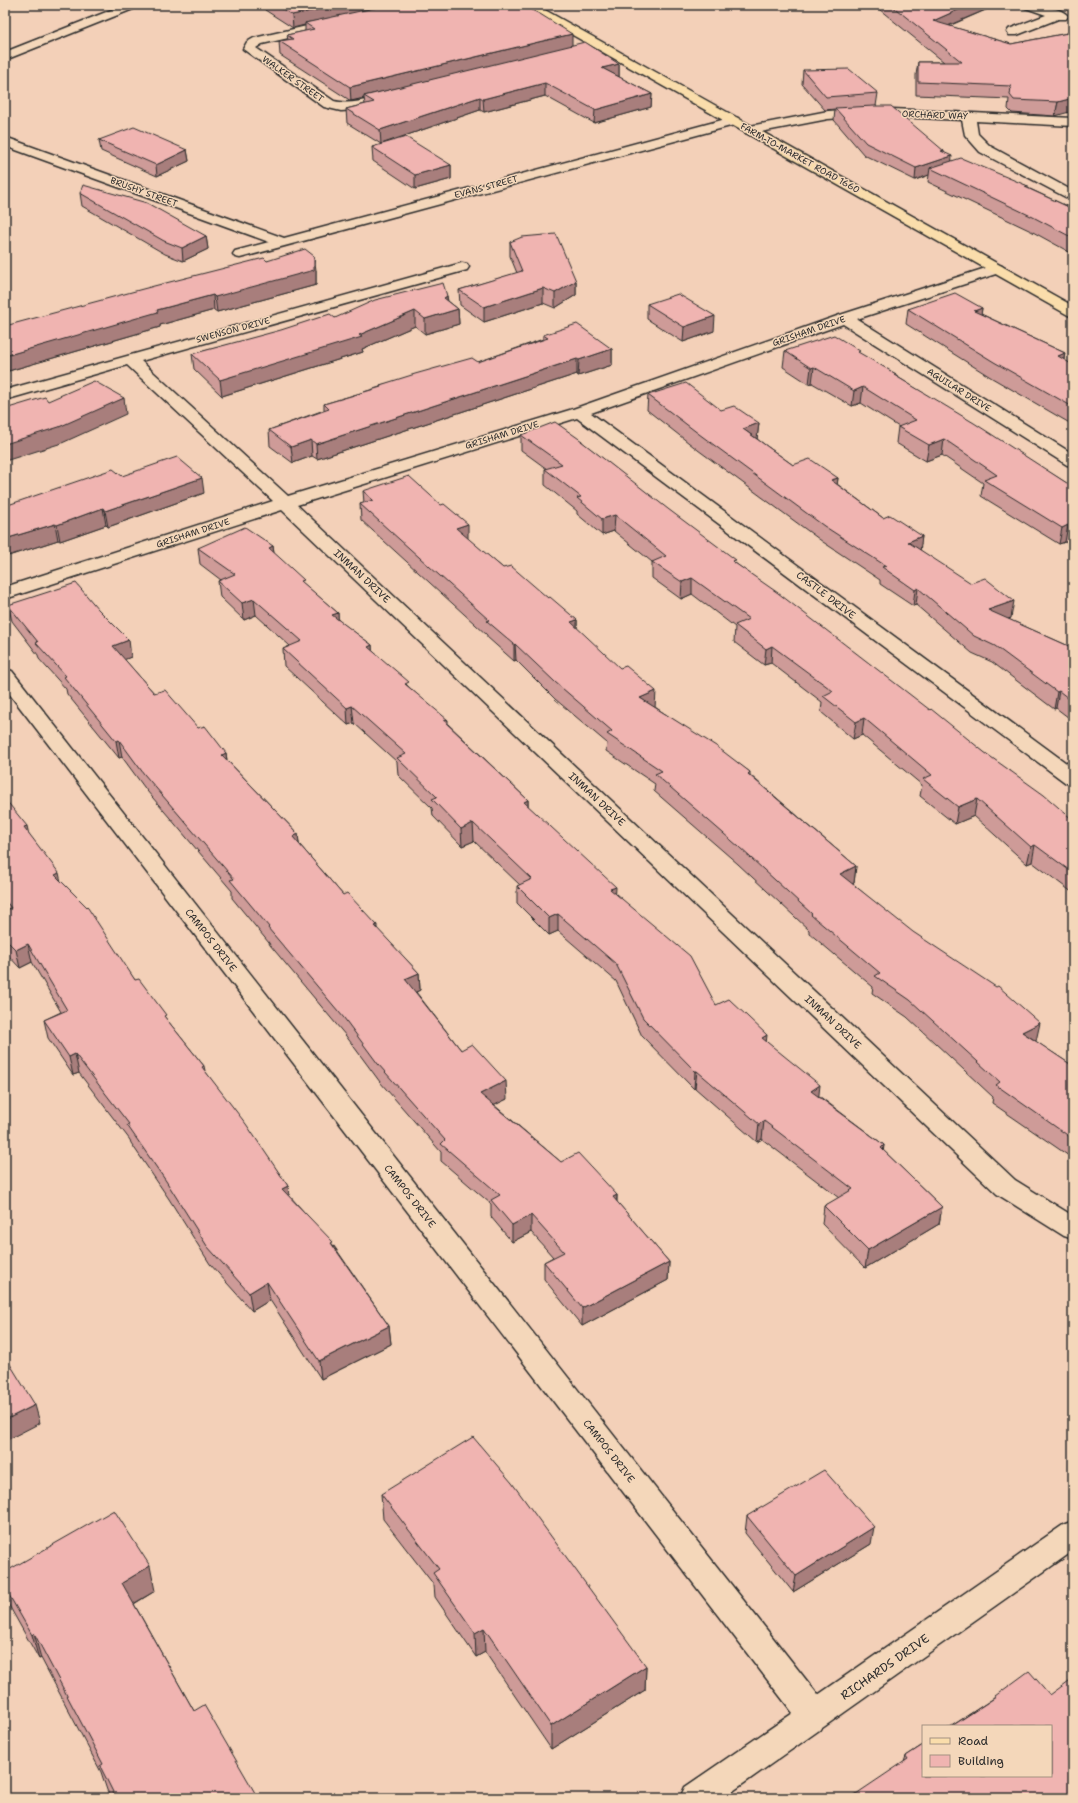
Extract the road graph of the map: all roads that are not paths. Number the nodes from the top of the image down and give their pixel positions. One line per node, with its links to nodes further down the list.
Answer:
1 (134, 5): 10 (street)
2 (527, 5): 8 (main road, FARM-TO-MARKET ROAD 1660)
3 (1027, 5): 4 (street)
4 (1059, 14): 5 (street); 7 (street)
5 (1073, 19)
6 (344, 22): 11 (street, WALKER STREET)
7 (1013, 32)
8 (600, 46): 9 (street); 13 (main road, FARM-TO-MARKET ROAD 1660)
9 (584, 50)
10 (5, 56)
11 (402, 94)
12 (968, 116): 14 (street, ORCHARD WAY); 15 (street, ORCHARD WAY); 17 (street)
13 (733, 121): 15 (main road, FARM-TO-MARKET ROAD 1660); 18 (street, EVANS STREET)
14 (1073, 122)
15 (750, 130): 21 (main road, FARM-TO-MARKET ROAD 1660)
16 (5, 141): 18 (street, BRUSHY STREET)
17 (1073, 196)
18 (283, 242): 19 (street, EVANS STREET)
19 (240, 254)
20 (462, 267): 24 (street, SWENSON DRIVE)
21 (997, 269): 22 (main road, FARM-TO-MARKET ROAD 1660); 23 (street, GRISHAM DRIVE)
22 (1073, 312)
23 (845, 318): 26 (street, GRISHAM DRIVE); 27 (street, AGUILAR DRIVE)
24 (130, 359): 25 (street, SWENSON DRIVE); 28 (street, INMAN DRIVE)
25 (5, 395)
26 (579, 412): 28 (street, GRISHAM DRIVE); 31 (street, CASTLE DRIVE)
27 (1073, 461)
28 (285, 503): 29 (street, GRISHAM DRIVE); 32 (street, INMAN DRIVE)
29 (5, 593)
30 (5, 675): 34 (street, CAMPOS DRIVE)
31 (1073, 778)
32 (1073, 1229)
33 (1073, 1534): 34 (street, RICHARDS DRIVE)
34 (815, 1716): 35 (street, RICHARDS DRIVE)
35 (696, 1798)

